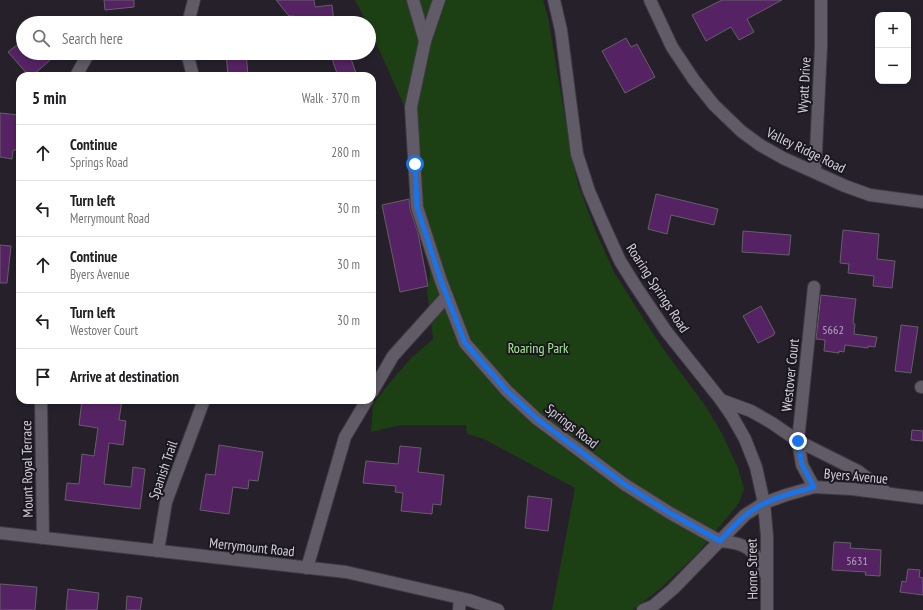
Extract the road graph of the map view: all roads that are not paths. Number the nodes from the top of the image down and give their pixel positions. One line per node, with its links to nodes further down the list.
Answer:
1 (194, 0): 7 (street)
2 (413, 0): 8 (street, Springs Road)
3 (439, 0): 8 (street, Springs Road)
4 (554, 0): 18 (street, Roaring Springs Road)
5 (650, 0): 13 (street, Valley Ridge Road)
6 (821, 0): 13 (street, Wyatt Drive)
7 (190, 16)
8 (425, 41): 16 (street, Springs Road)
9 (85, 60): 11 (street)
10 (189, 60): 12 (street)
11 (78, 72)
12 (192, 72)
13 (814, 172): 14 (street, Valley Ridge Road)
14 (923, 202)
15 (814, 287): 22 (street, Westover Court)
16 (447, 296): 17 (street); 29 (street, Springs Road)
17 (376, 385)
18 (721, 400): 22 (street); 26 (street, Roaring Springs Road)
19 (41, 404): 28 (street, Mount Royal Terrace)
20 (203, 404): 30 (street, Spanish Trail)
21 (365, 404): 31 (street)
22 (798, 441): 23 (street, Westover Court); 24 (street)
23 (814, 487): 24 (street, Byers Avenue); 26 (street, Byers Avenue)
24 (887, 493): 25 (street, Byers Avenue)
25 (923, 498)
26 (764, 503): 29 (street); 32 (street, Horne Street)
27 (0, 533): 28 (street, Merrymount Road)
28 (43, 538): 30 (street, Merrymount Road)
29 (720, 541): 32 (street, Springs Road); 36 (street)
30 (158, 551): 31 (street, Merrymount Road)
31 (307, 568): 33 (street, Merrymount Road)
32 (767, 576): 37 (street, Horne Street)
33 (460, 598): 34 (street); 35 (street, Merrymount Road)
34 (459, 610)
35 (498, 610)
36 (643, 610)
37 (767, 610)

